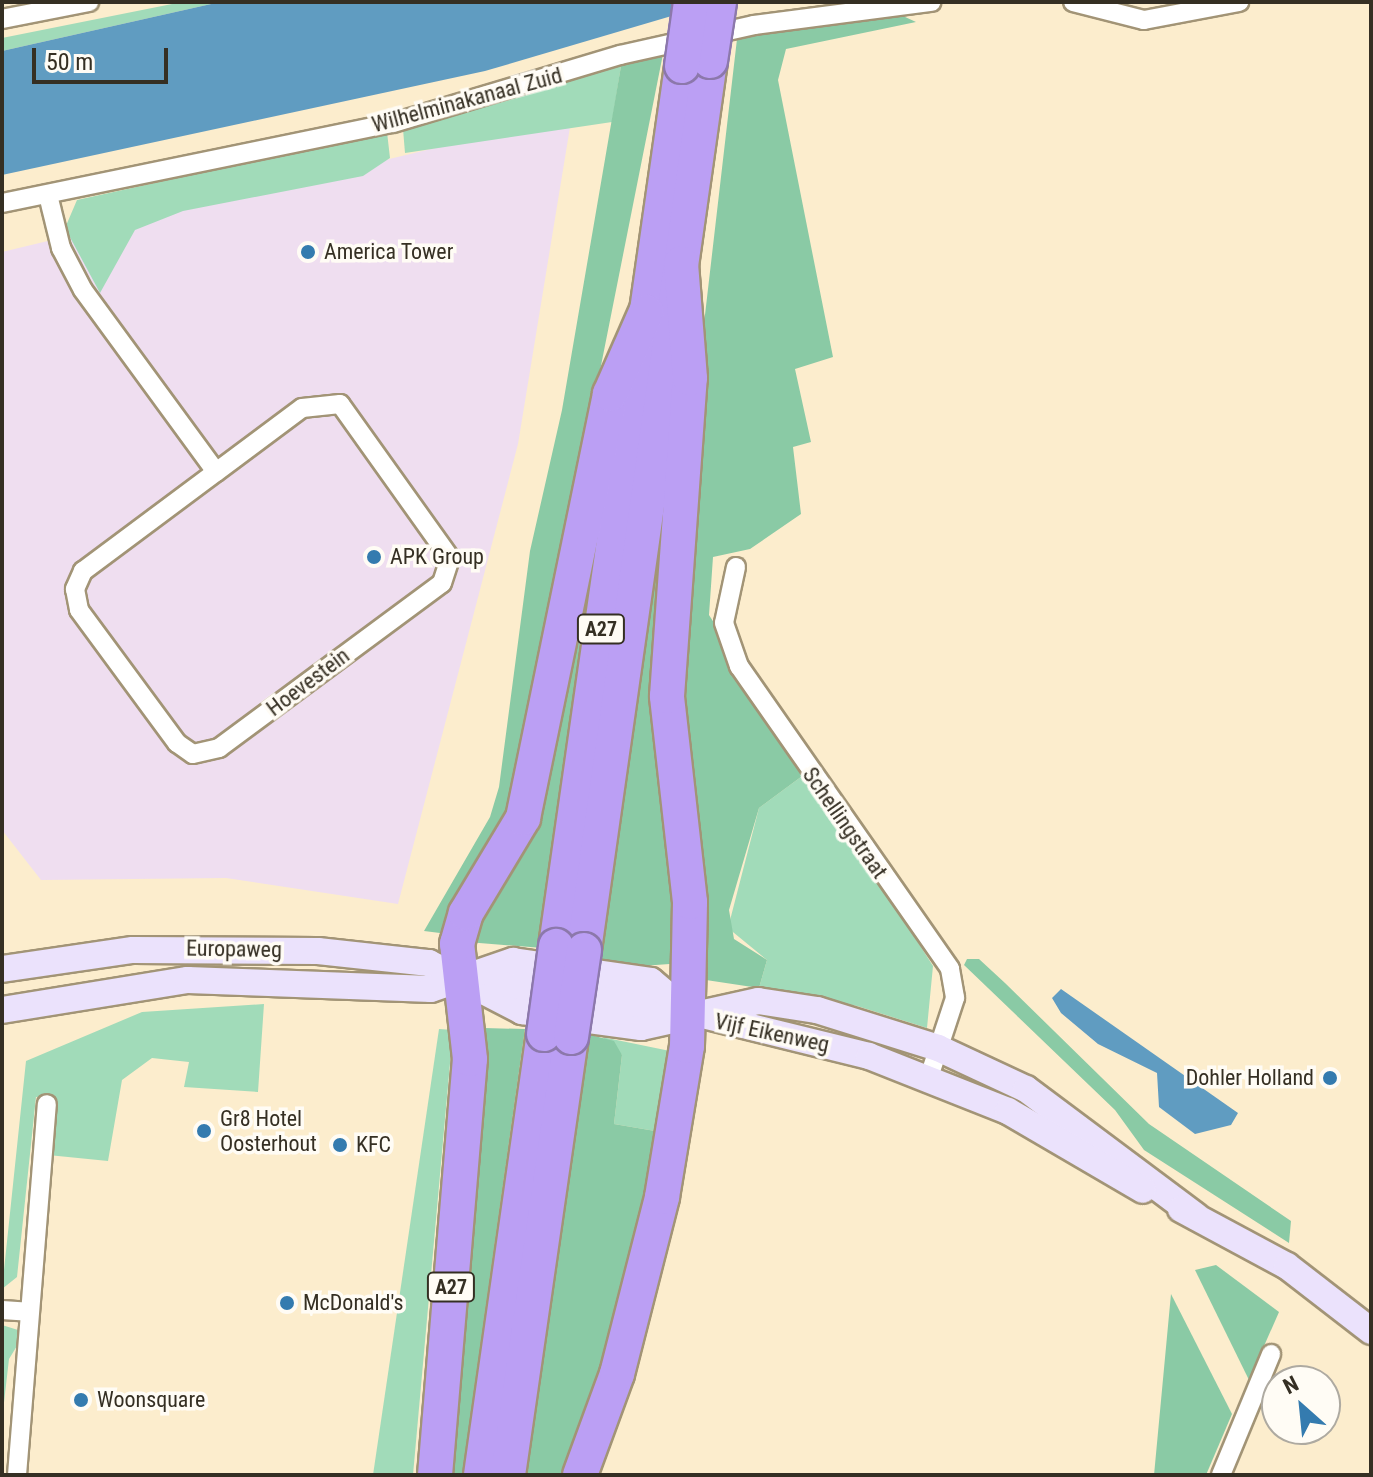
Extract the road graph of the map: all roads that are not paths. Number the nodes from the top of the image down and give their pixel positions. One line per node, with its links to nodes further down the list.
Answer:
1 (89, 2): 7 (street)
2 (691, 2): 8 (highway, A27, bridge)
3 (719, 2): 8 (highway, A27, bridge)
4 (932, 2): 9 (street, Wilhelminakanaal Zuid)
5 (1073, 2): 6 (street)
6 (1239, 2)
7 (2, 19)
8 (696, 64): 11 (highway, A27); 12 (highway, A27)
9 (48, 195): 10 (street, Wilhelminakanaal Zuid); 13 (street)
10 (2, 203)
11 (681, 263): 15 (highway, A27); 19 (highway, A27)
12 (646, 312): 15 (highway, A27); 17 (highway, A27)
13 (216, 472): 13 (street, Hoevestein)
14 (736, 567): 21 (street, Schellingstraat)
15 (570, 948): 20 (highway, A27, bridge)
16 (2, 969): 17 (main road, Europaweg)
17 (463, 978): 18 (main road, Europaweg); 19 (main road, Europaweg); 19 (main road, Europaweg); 30 (highway, A27)
18 (2, 1010)
19 (686, 1011): 21 (main road, Vijf Eikenweg); 22 (main road, Vijf Eikenweg); 33 (highway, A27)
20 (557, 1036): 31 (highway, A27); 32 (highway, A27)
21 (938, 1048): 22 (street, Schellingstraat); 24 (main road, Vijf Eikenweg)
22 (929, 1077): 24 (main road, Vijf Eikenweg)
23 (47, 1104): 26 (street)
24 (1196, 1216): 27 (main road, Vijf Eikenweg)
25 (2, 1310): 26 (street)
26 (28, 1312): 29 (street)
27 (1371, 1331)
28 (1271, 1354): 34 (street)
29 (17, 1475)
30 (435, 1475)
31 (481, 1475)
32 (508, 1475)
33 (580, 1475)
34 (1221, 1475)

